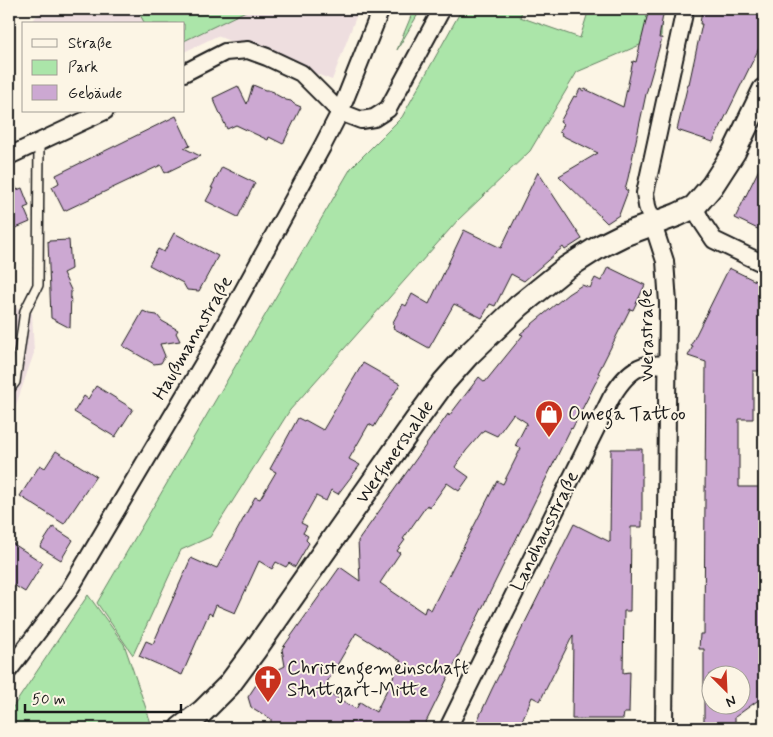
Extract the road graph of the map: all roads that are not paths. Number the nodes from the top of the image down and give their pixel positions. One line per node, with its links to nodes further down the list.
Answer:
1 (381, 9): 7 (street, Haußmannstraße)
2 (442, 9): 7 (street)
3 (685, 9): 11 (street, Werastraße)
4 (185, 72): 7 (street)
5 (764, 90): 10 (street)
6 (103, 112): 8 (street)
7 (340, 112): 15 (street, Haußmannstraße)
8 (38, 142): 9 (street); 14 (lane)
9 (9, 156)
10 (694, 207): 11 (street); 12 (street)
11 (653, 224): 13 (street, Werastraße); 16 (street, Werfmershalde)
12 (764, 264)
13 (668, 364): 17 (street, Landhausstraße); 18 (street, Werastraße)
14 (9, 390)
15 (9, 670)
16 (181, 728)
17 (448, 728)
18 (664, 728)

